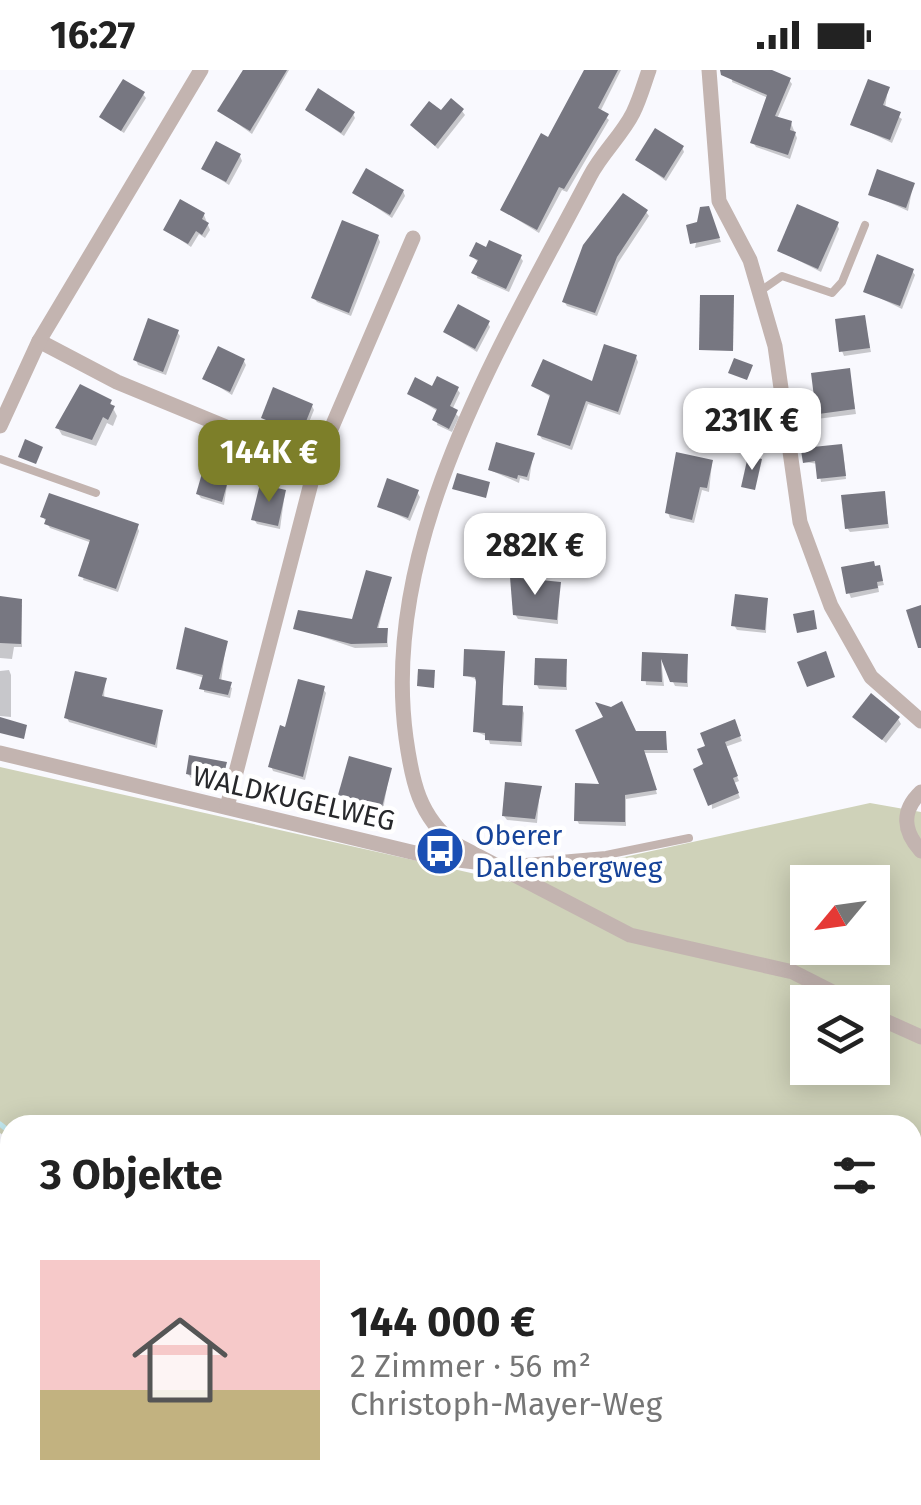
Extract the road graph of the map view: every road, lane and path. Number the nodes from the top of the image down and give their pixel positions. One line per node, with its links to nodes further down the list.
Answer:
1 (201, 70): 7 (street)
2 (649, 70): 18 (street)
3 (710, 70): 6 (street)
4 (865, 225): 6 (lane)
5 (413, 238): 10 (street)
6 (759, 292): 12 (street)
7 (39, 341): 8 (street); 10 (street)
8 (0, 426)
9 (0, 459): 11 (lane)
10 (316, 464): 15 (street)
11 (96, 493)
12 (921, 721)
13 (0, 753): 15 (street, WALDKUGELWEG)
14 (921, 792): 17 (street)
15 (226, 807): 18 (street, WALDKUGELWEG)
16 (689, 838): 18 (lane)
17 (921, 851)
18 (498, 865): 19 (street, WALDKUGELWEG)
19 (819, 985)
20 (890, 1023): 21 (street)
21 (921, 1037)

